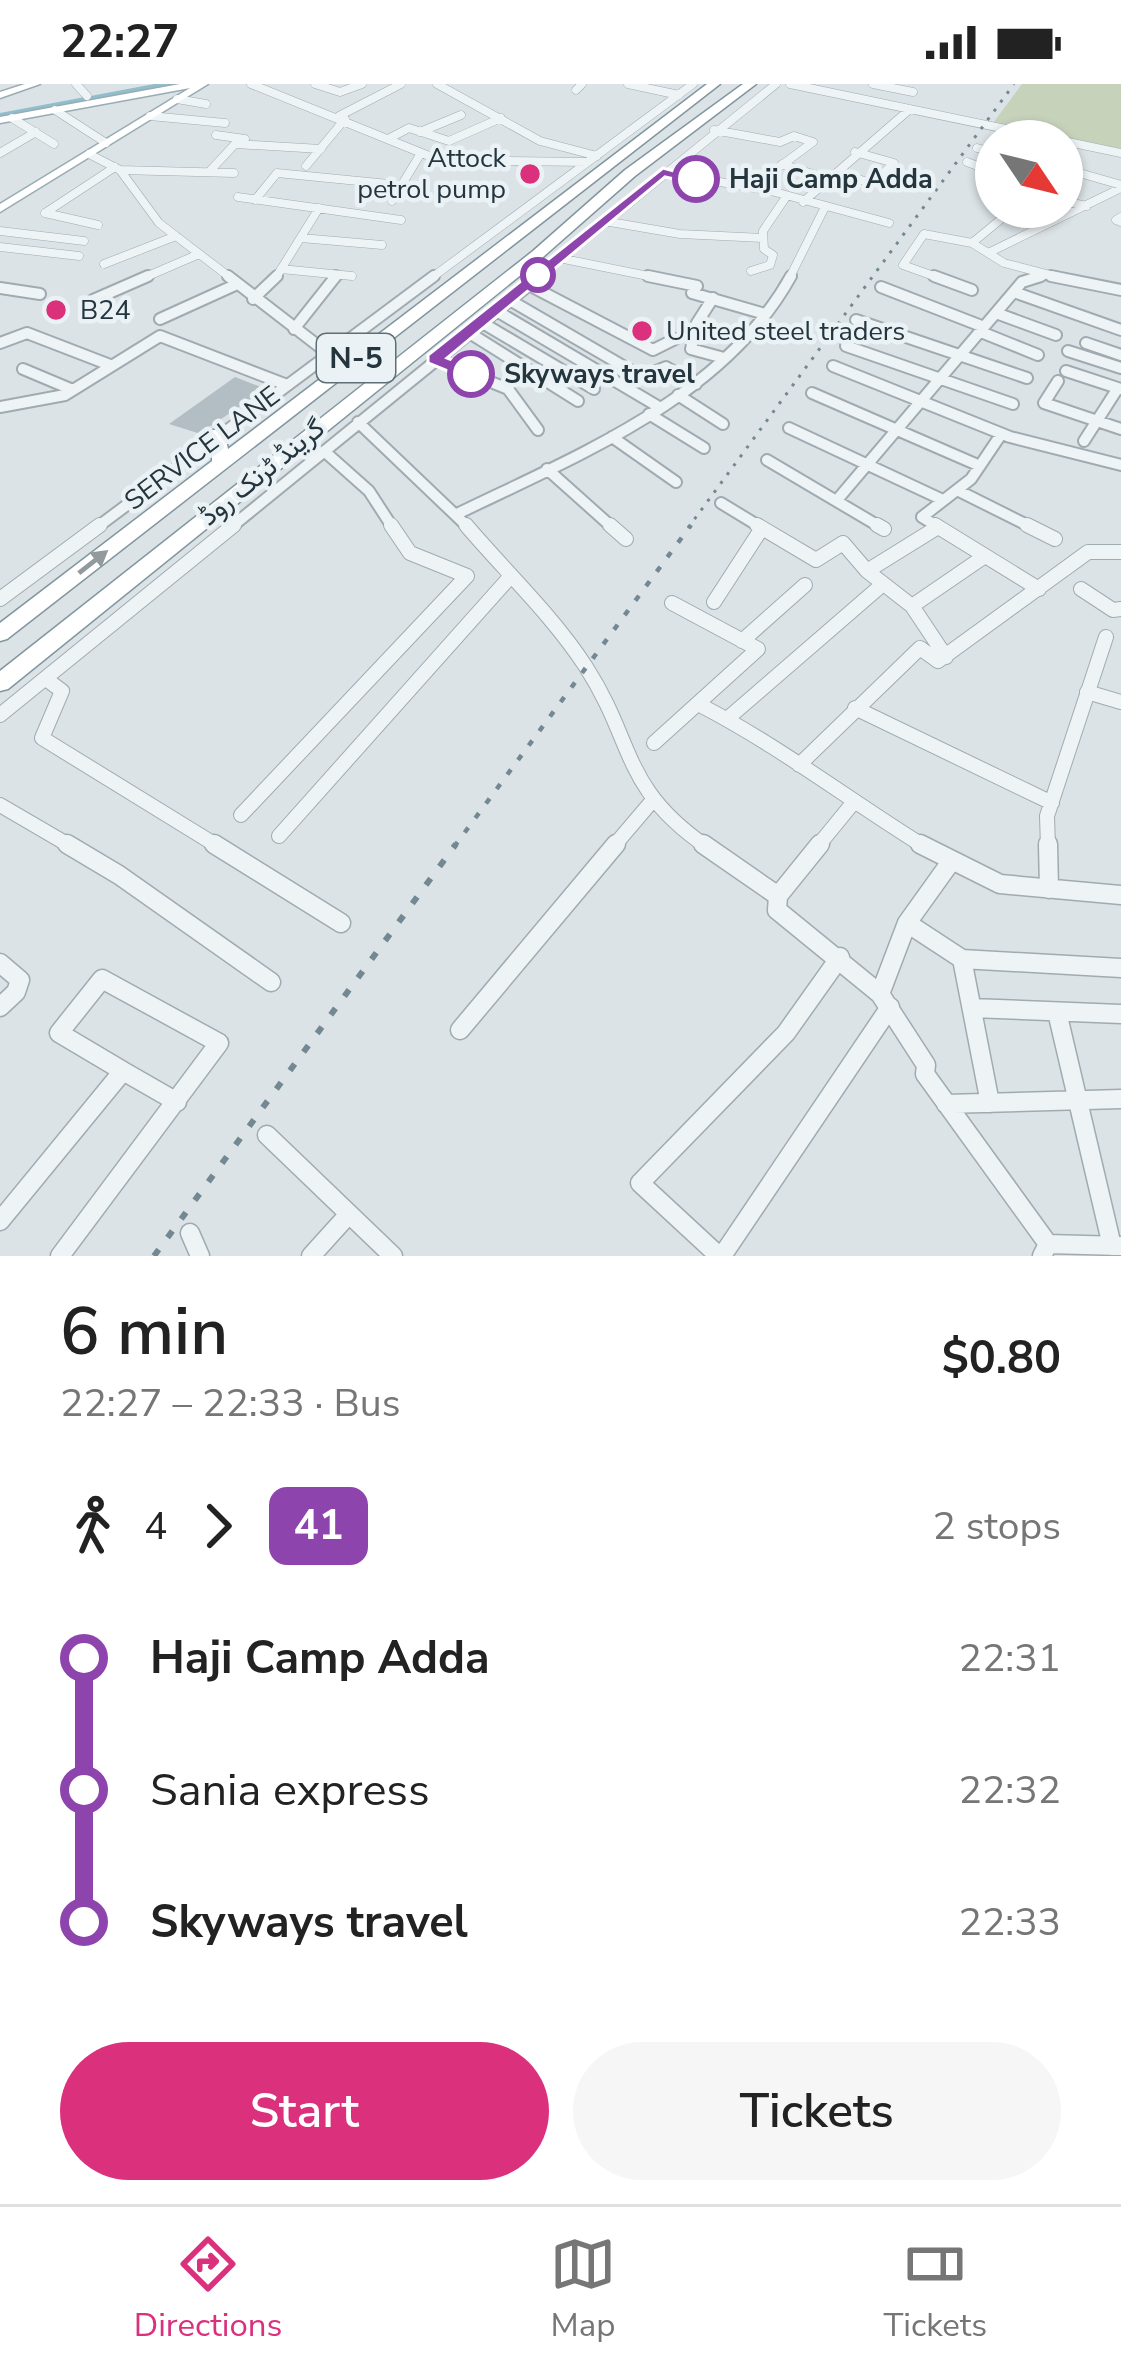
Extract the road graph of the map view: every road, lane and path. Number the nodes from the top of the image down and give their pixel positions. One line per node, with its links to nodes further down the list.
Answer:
1 (35, 84): 19 (main road)
2 (76, 84): 20 (street)
3 (199, 84): 21 (main road); 25 (main road)
4 (250, 84): 23 (street)
5 (315, 84): 6 (street)
6 (362, 84)
7 (401, 84): 29 (street)
8 (437, 84): 30 (street)
9 (628, 84): 18 (street)
10 (693, 84): 18 (street, SERVICE LANE)
11 (714, 84): 70 (highway, گرینڈ ٹرنک روڈ / N-5)
12 (750, 84): 33 (highway, گرینڈ ٹرنک روڈ / N-5)
13 (776, 84): 36 (street)
14 (790, 84): 16 (street)
15 (873, 84): 17 (street)
16 (815, 86): 24 (street)
17 (916, 88): 24 (street)
18 (679, 94): 48 (street, SERVICE LANE)
19 (0, 95)
20 (87, 96)
21 (177, 99): 22 (street); 28 (main road)
22 (206, 104)
23 (306, 104): 26 (street); 29 (street)
24 (905, 108): 43 (street); 47 (street)
25 (55, 110): 31 (main road); 39 (street)
26 (294, 115)
27 (461, 115): 35 (street)
28 (150, 116): 32 (street); 39 (main road)
29 (342, 117): 38 (street); 42 (street)
30 (501, 118): 35 (street); 48 (street)
31 (6, 119): 34 (street)
32 (225, 123)
33 (690, 127): 36 (street); 56 (highway, گرینڈ ٹرنک روڈ / N-5)
34 (36, 132): 41 (street); 44 (street)
35 (420, 132): 38 (street)
36 (711, 132): 50 (street); 58 (street)
37 (216, 135): 40 (street)
38 (388, 139): 45 (street)
39 (106, 143): 46 (main road)
40 (241, 143): 42 (street); 54 (street)
41 (54, 145)
42 (321, 149): 52 (street)
43 (855, 152): 59 (street); 59 (street)
44 (0, 153)
45 (421, 153): 48 (street); 60 (street)
46 (88, 154): 53 (street); 66 (main road)
47 (1121, 154)
48 (592, 159): 70 (street, SERVICE LANE)
49 (967, 162): 51 (street)
50 (782, 164): 59 (street); 62 (street)
51 (975, 165)
52 (306, 166)
53 (117, 169): 54 (street); 80 (street); 84 (street)
54 (209, 172): 55 (street)
55 (234, 173)
56 (630, 173): 58 (street); 76 (highway, گرینڈ ٹرنک روڈ / N-5)
57 (1083, 174): 61 (street)
58 (658, 176): 62 (street); 78 (street)
59 (834, 177): 69 (street)
60 (400, 185): 67 (street); 68 (street)
61 (1121, 186): 72 (street)
62 (771, 190): 64 (street)
63 (0, 195): 66 (street)
64 (786, 196): 69 (street); 86 (street)
65 (238, 197): 67 (street)
66 (16, 199): 74 (main road)
67 (255, 200): 73 (street)
68 (392, 201)
69 (803, 202): 75 (street)
70 (541, 205): 133 (street, SERVICE LANE); 136 (highway, گرینڈ ٹرنک روڈ / N-5)
71 (1083, 205): 72 (street)
72 (1087, 206): 91 (street)
73 (319, 208): 77 (street); 85 (street)
74 (0, 209)
75 (824, 209): 79 (street); 116 (street)
76 (573, 219): 83 (street); 93 (highway, گرینڈ ٹرنک روڈ / N-5)
77 (401, 220)
78 (604, 221): 83 (street); 86 (street)
79 (889, 224)
80 (98, 225)
81 (990, 228): 88 (street)
82 (0, 231): 87 (street)
83 (588, 234): 95 (street)
84 (176, 236): 92 (street); 96 (street)
85 (301, 238): 89 (street); 97 (street)
86 (763, 238): 98 (street)
87 (85, 242)
88 (972, 243): 91 (street); 106 (street)
89 (382, 245)
90 (0, 247): 94 (street)
91 (988, 253): 100 (street)
92 (200, 254): 103 (street); 113 (street)
93 (538, 254): 95 (street); 130 (highway, گرینڈ ٹرنک روڈ / N-5)
94 (80, 256)
95 (561, 256): 102 (street); 110 (street)
96 (104, 264)
97 (281, 269): 99 (street); 111 (street)
98 (751, 271)
99 (337, 274): 101 (street); 120 (street)
100 (1045, 275): 107 (street); 108 (street)
101 (352, 276)
102 (526, 284): 112 (street); 125 (street)
103 (235, 285): 111 (street); 117 (street)
104 (881, 287): 121 (street)
105 (0, 288): 109 (street)
106 (973, 290)
107 (1121, 290)
108 (1014, 292): 115 (street); 122 (street)
109 (40, 294)
110 (712, 298): 116 (street); 135 (street)
111 (253, 299): 120 (street)
112 (508, 299): 114 (street); 143 (street)
113 (93, 300)
114 (495, 310): 119 (street); 154 (street)
115 (996, 313): 121 (street); 124 (street)
116 (765, 314): 135 (street)
117 (160, 319)
118 (856, 320): 134 (street)
119 (481, 322): 123 (street); 146 (street)
120 (294, 329): 133 (street)
121 (982, 330): 131 (street); 134 (street)
122 (1121, 330)
123 (468, 332): 130 (street); 150 (street)
124 (1056, 335)
125 (675, 339)
126 (0, 343): 137 (street)
127 (1086, 343): 132 (street)
128 (846, 346): 141 (street)
129 (1068, 350): 139 (street)
130 (432, 353): 156 (street); 161 (street); 175 (highway, گرینڈ ٹرنک روڈ / N-5)
131 (1039, 355)
132 (1121, 355)
133 (329, 356): 136 (street); 144 (street, SERVICE LANE)
134 (960, 356): 141 (street); 142 (street)
135 (724, 358): 143 (street)
136 (349, 364): 169 (highway, گرینڈ ٹرنک روڈ / N-5)
137 (110, 365): 144 (street); 147 (street)
138 (832, 366): 151 (street)
139 (1121, 368)
140 (22, 369): 147 (street)
141 (941, 378): 151 (street); 152 (street)
142 (1027, 378)
143 (696, 384): 149 (street)
144 (287, 385): 162 (street, SERVICE LANE)
145 (1119, 388): 155 (street); 155 (street)
146 (594, 389)
147 (73, 390): 153 (street)
148 (812, 393): 159 (street)
149 (678, 395): 154 (street); 157 (street)
150 (578, 400)
151 (919, 404): 159 (street); 163 (street)
152 (1013, 404)
153 (0, 407)
154 (654, 411): 164 (street); 166 (street)
155 (1097, 421): 160 (street); 165 (street)
156 (358, 422): 167 (street); 181 (street)
157 (723, 424)
158 (789, 428): 170 (street)
159 (897, 429): 170 (street); 172 (street)
160 (1121, 429)
161 (538, 430)
162 (218, 434): 169 (highway); 195 (street, SERVICE LANE)
163 (1000, 436): 171 (street); 172 (street)
164 (612, 437): 173 (street); 174 (street)
165 (1084, 441)
166 (704, 448)
167 (324, 451): 177 (street); 218 (street)
168 (767, 460): 178 (street)
169 (221, 463): 200 (highway, گرینڈ ٹرنک روڈ / N-5, one-way to 169)
170 (869, 463): 178 (street); 179 (street)
171 (1121, 465)
172 (980, 466): 176 (street)
173 (547, 470): 181 (street); 185 (street)
174 (676, 482)
175 (243, 488): 177 (street); 205 (highway, گرینڈ ٹرنک روڈ / N-5)
176 (957, 490): 179 (street); 186 (street)
177 (265, 498): 204 (street)
178 (837, 500): 184 (street)
179 (943, 500): 182 (street)
180 (722, 503): 183 (street)
181 (458, 514): 190 (street)
182 (938, 527): 188 (street); 189 (street)
183 (762, 528): 189 (street); 196 (street)
184 (884, 529)
185 (626, 539)
186 (1055, 539)
187 (1121, 552): 193 (street)
188 (985, 556): 193 (street); 198 (street)
189 (867, 571): 191 (street)
190 (510, 577): 214 (street); 219 (street)
191 (884, 584): 198 (street); 211 (street)
192 (805, 585): 202 (street)
193 (1039, 589): 203 (street)
194 (1081, 589): 199 (street)
195 (0, 599)
196 (714, 602)
197 (672, 604): 202 (street)
198 (912, 606): 203 (street)
199 (1121, 609)
200 (0, 634)
201 (1106, 637): 206 (street)
202 (742, 641): 208 (street)
203 (946, 657): 209 (street)
204 (46, 679): 210 (street); 224 (street)
205 (0, 684)
206 (1087, 692): 207 (street); 216 (street)
207 (1121, 702)
208 (698, 704): 211 (street); 212 (street)
209 (855, 708): 213 (street); 216 (street)
210 (0, 716)
211 (727, 718): 213 (street)
212 (654, 743)
213 (799, 765): 215 (street)
214 (653, 800): 223 (street); 236 (street)
215 (854, 803): 220 (street); 223 (street)
216 (1052, 803): 221 (street)
217 (0, 805): 230 (street)
218 (241, 815)
219 (278, 836)
220 (950, 863): 221 (street); 225 (street)
221 (1049, 889): 222 (street)
222 (1121, 895)
223 (778, 896): 226 (street)
224 (340, 923)
225 (907, 923): 227 (street); 231 (street)
226 (839, 957): 231 (street); 253 (street)
227 (962, 958): 229 (street); 233 (street)
228 (0, 963): 232 (street)
229 (1121, 968)
230 (271, 982)
231 (885, 1001): 242 (street); 253 (street)
232 (0, 1006)
233 (973, 1008): 234 (street); 241 (street)
234 (1057, 1012): 235 (street); 239 (street)
235 (1121, 1014)
236 (460, 1030)
237 (123, 1071): 240 (street); 240 (street); 245 (street)
238 (1121, 1099): 239 (street)
239 (1079, 1101): 241 (street); 247 (street)
240 (177, 1102): 249 (street)
241 (990, 1103): 242 (street)
242 (946, 1104): 248 (street)
243 (267, 1135): 244 (street)
244 (349, 1214): 251 (street); 252 (street)
245 (0, 1221)
246 (190, 1233): 250 (street)
247 (1117, 1246): 248 (street)
248 (1045, 1250)
249 (60, 1256)
250 (200, 1256)
251 (311, 1256)
252 (393, 1256)
253 (721, 1256)

